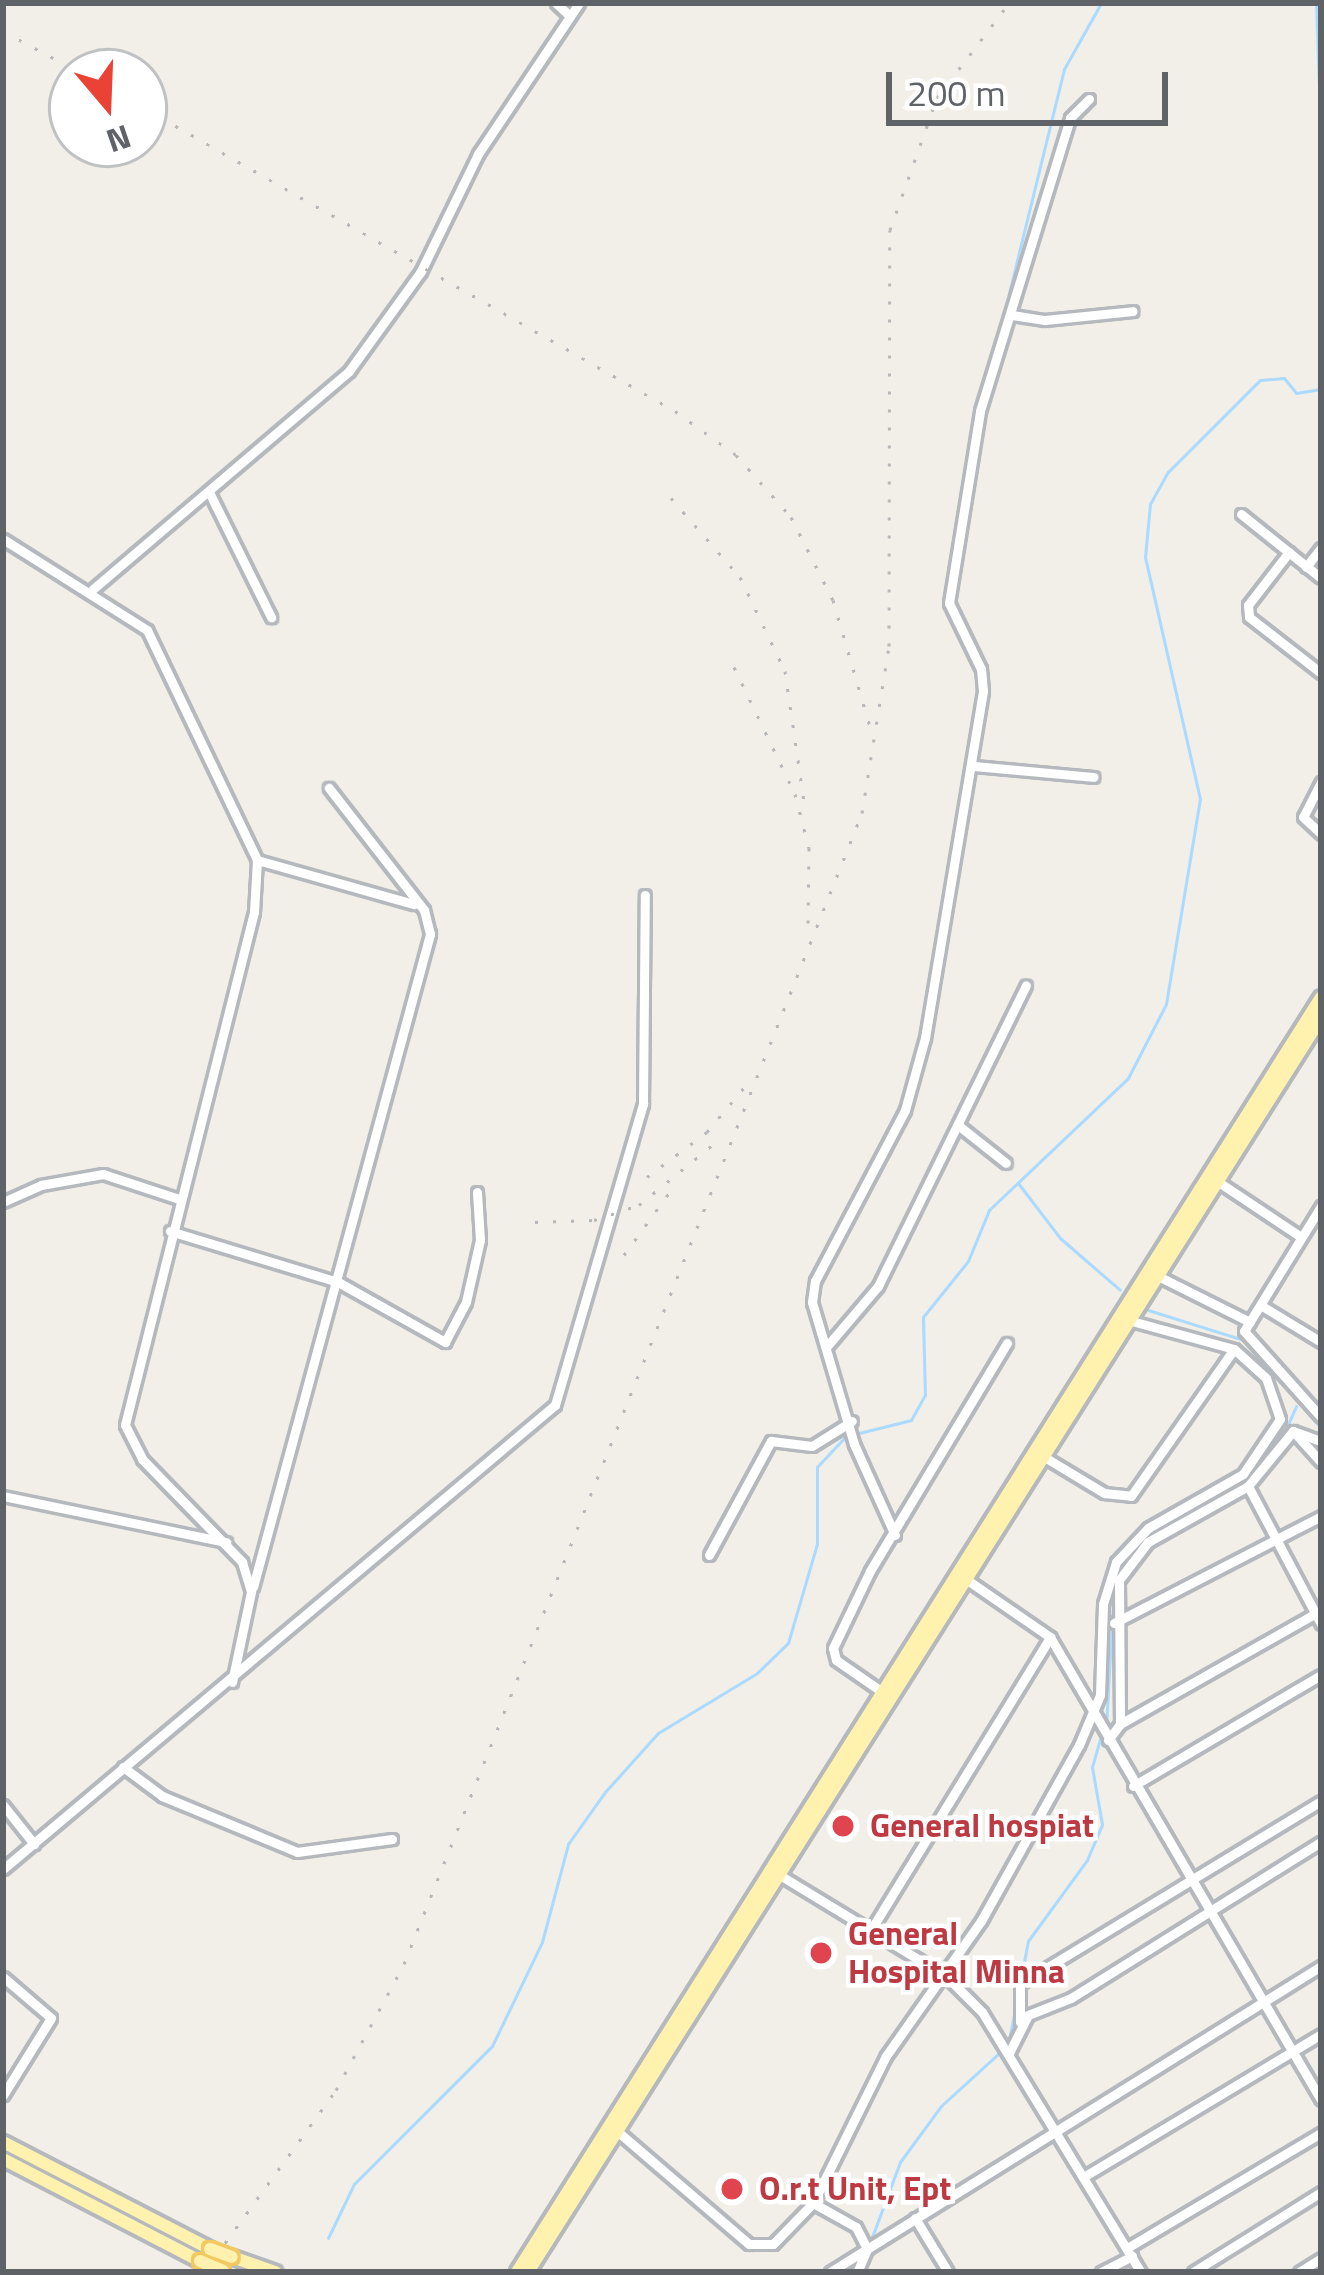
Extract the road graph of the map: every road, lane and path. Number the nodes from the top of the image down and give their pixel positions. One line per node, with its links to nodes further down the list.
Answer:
1 (556, 3): 3 (street)
2 (579, 3): 3 (street)
3 (569, 15): 7 (street)
4 (1089, 99): 6 (street)
5 (1133, 311): 6 (street)
6 (1012, 315): 17 (street)
7 (209, 492): 14 (street); 15 (street)
8 (1241, 514): 11 (street)
9 (3, 538): 14 (street)
10 (1321, 548): 12 (street)
11 (1288, 552): 12 (street); 16 (street)
12 (1306, 567): 13 (street)
13 (1321, 578)
14 (93, 589): 22 (street)
15 (271, 617)
16 (1321, 673)
17 (973, 766): 18 (street); 45 (street)
18 (1094, 777)
19 (1321, 782): 21 (street)
20 (329, 788): 24 (street)
21 (1321, 834)
22 (256, 860): 24 (street); 33 (street)
23 (645, 895): 68 (street)
24 (424, 910): 39 (street)
25 (1026, 985): 29 (street)
26 (1321, 997): 31 (main road)
27 (1321, 1018): 28 (main road)
28 (1315, 1042): 31 (main road)
29 (958, 1125): 30 (street); 45 (street)
30 (1006, 1163)
31 (1212, 1178): 37 (street); 38 (main road); 60 (main road)
32 (477, 1192): 39 (street)
33 (179, 1199): 34 (street); 36 (street)
34 (3, 1202)
35 (1321, 1206): 37 (street)
36 (170, 1231): 39 (street); 58 (street)
37 (1301, 1237): 40 (street)
38 (1156, 1275): 41 (main road); 42 (street)
39 (338, 1282): 62 (street)
40 (1262, 1306): 42 (street); 43 (street)
41 (1128, 1320): 46 (street); 51 (main road)
42 (1250, 1322): 47 (street)
43 (1321, 1342)
44 (1007, 1343): 56 (street)
45 (828, 1345): 48 (street)
46 (1234, 1348): 51 (street); 70 (street)
47 (1321, 1417)
48 (852, 1424): 56 (street); 59 (street)
49 (1293, 1431): 50 (street); 52 (street); 53 (street)
50 (1321, 1441)
51 (1041, 1455): 60 (main road)
52 (1321, 1462)
53 (1248, 1486): 57 (street); 65 (street)
54 (3, 1496): 58 (street)
55 (1321, 1516): 57 (street)
56 (895, 1535): 69 (street)
57 (1275, 1536): 63 (street); 65 (street)
58 (226, 1542): 62 (street)
59 (709, 1555)
60 (959, 1574): 66 (street); 69 (main road); 81 (main road)
61 (1321, 1588): 63 (street)
62 (251, 1592): 68 (street)
63 (1307, 1594): 64 (street)
64 (1319, 1618): 71 (street)
65 (1114, 1623): 71 (street)
66 (1050, 1637): 70 (street); 84 (street)
67 (1321, 1675): 74 (street)
68 (232, 1682): 73 (street)
69 (878, 1689): 81 (main road)
70 (1094, 1717): 72 (street); 86 (street)
71 (1120, 1724): 72 (street)
72 (1107, 1738): 74 (street)
73 (123, 1767): 77 (street); 79 (street)
74 (1133, 1786): 82 (street)
75 (1321, 1801): 82 (street)
76 (3, 1805): 79 (street)
77 (392, 1839)
78 (1321, 1841): 83 (street)
79 (34, 1844): 80 (street)
80 (3, 1869)
81 (773, 1871): 84 (street); 96 (main road); 109 (main road)
82 (1191, 1878): 83 (street); 89 (street)
83 (1209, 1910): 88 (street); 89 (street)
84 (872, 1928): 86 (street)
85 (1321, 1966): 88 (street)
86 (946, 1976): 92 (street); 102 (street)
87 (3, 1977): 93 (street)
88 (1263, 2003): 91 (street); 95 (street)
89 (1020, 2022): 92 (street)
90 (1321, 2034): 91 (street)
91 (1292, 2051): 94 (street); 100 (street)
92 (1009, 2053): 95 (street)
93 (3, 2096)
94 (1321, 2100)
95 (1058, 2130): 100 (street); 103 (street)
96 (617, 2132): 102 (street); 110 (main road)
97 (1321, 2133): 105 (street)
98 (3, 2142): 108 (main road, bridge)
99 (3, 2159): 107 (main road, bridge)
100 (1085, 2176): 105 (street)
101 (1321, 2192): 116 (street)
102 (814, 2203): 104 (street)
103 (915, 2218): 104 (street); 113 (street)
104 (866, 2249): 111 (street); 112 (street)
105 (1129, 2252): 114 (street); 115 (street)
106 (1321, 2258): 117 (street)
107 (224, 2272)
108 (275, 2272)
109 (518, 2272)
110 (528, 2272)
111 (830, 2272)
112 (857, 2272)
113 (948, 2272)
114 (1101, 2272)
115 (1141, 2272)
116 (1193, 2272)
117 (1300, 2272)

